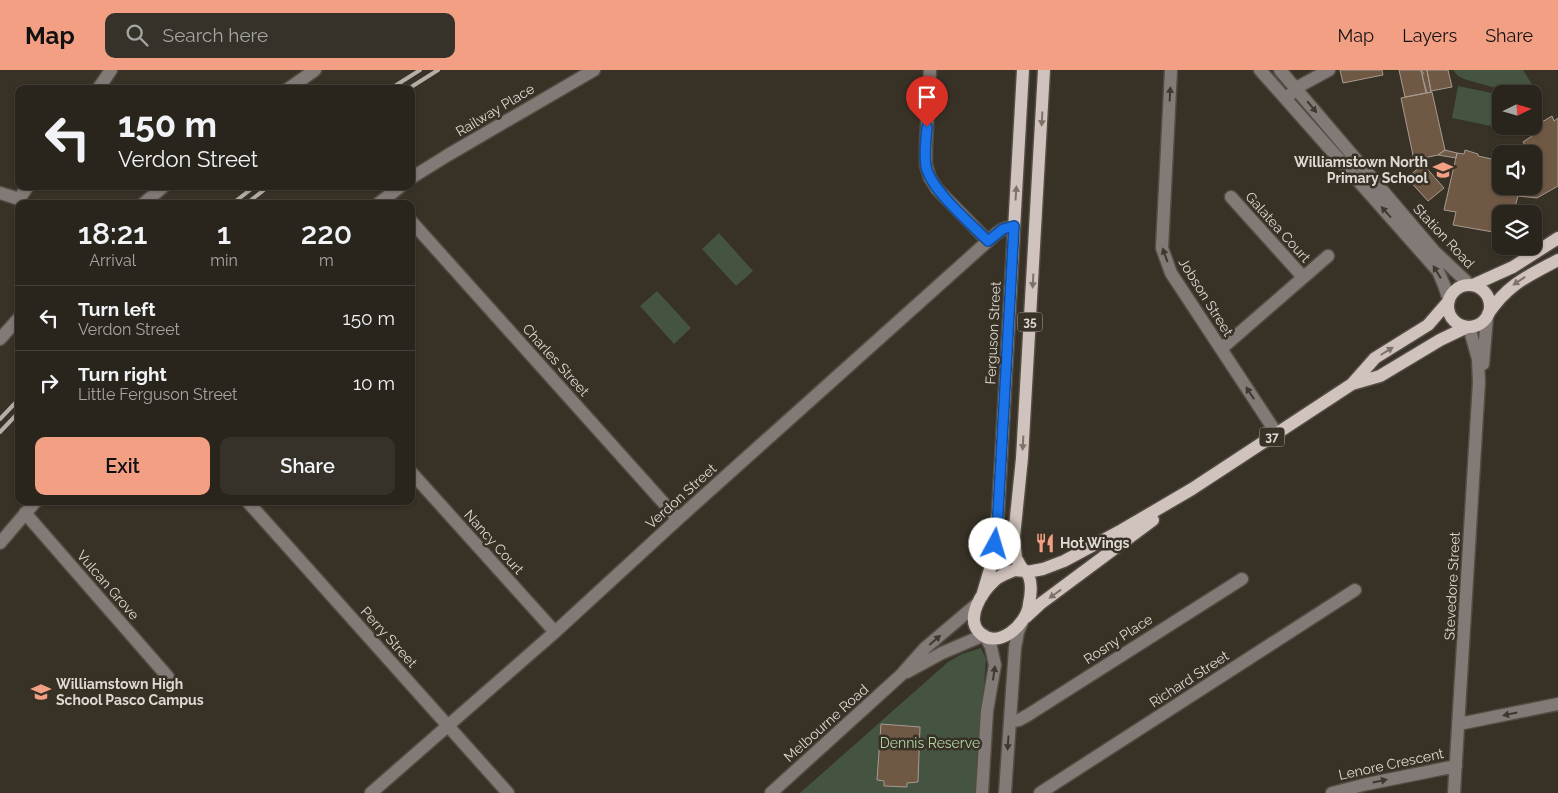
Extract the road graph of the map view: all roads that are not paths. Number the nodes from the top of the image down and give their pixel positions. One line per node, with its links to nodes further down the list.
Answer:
1 (111, 70): 11 (street)
2 (315, 70): 12 (street)
3 (594, 70): 15 (street, Railway Place)
4 (930, 70): 25 (street)
5 (1023, 70): 22 (main road, Ferguson Street / 35, one-way to 5)
6 (1044, 70): 23 (main road, 35, one-way to 23)
7 (1171, 70): 35 (street, Jobson Street, one-way to 7)
8 (1260, 70): 14 (street, Station Road)
9 (1280, 70): 13 (street, Station Road)
10 (1329, 70): 13 (street)
11 (101, 85)
12 (294, 85)
13 (1296, 88): 14 (street); 29 (street, Station Road, one-way to 29)
14 (1285, 99): 30 (street, Station Road, one-way to 14)
15 (415, 176)
16 (25, 190): 18 (street)
17 (159, 190): 20 (street)
18 (0, 193)
19 (1231, 197): 28 (street, Galatea Court)
20 (148, 200)
21 (415, 225): 44 (street, Charles Street)
22 (1014, 226): 23 (main road); 25 (street, Verdon Street); 49 (main road, Ferguson Street / 35)
23 (1036, 227): 46 (main road, 35, one-way to 46)
24 (1558, 238): 29 (main road, 37)
25 (988, 241): 44 (street, Verdon Street)
26 (1328, 256): 28 (street, Galatea Court)
27 (1558, 260): 31 (main road, 37, one-way to 31)
28 (1303, 278): 35 (street, Galatea Court)
29 (1471, 285): 30 (main road, 37); 31 (main road)
30 (1448, 301): 33 (main road); 37 (main road, 37, one-way to 30)
31 (1488, 315): 33 (main road, 37); 36 (street, Stevedore Street)
32 (15, 322): 34 (street)
33 (1468, 327): 36 (street, Stevedore Street); 37 (main road, 37)
34 (0, 338)
35 (1221, 349): 38 (street, Jobson Street, one-way to 35)
36 (1479, 382): 57 (street, Stevedore Street)
37 (1352, 384): 38 (main road, 37)
38 (1277, 434): 40 (main road, 37)
39 (415, 476): 51 (street, Nancy Court)
40 (1192, 489): 46 (main road, 37); 50 (main road, 37, one-way to 50)
41 (32, 505): 43 (street)
42 (251, 505): 58 (street, Perry Street)
43 (25, 513): 45 (street); 54 (street, Vulcan Grove)
44 (678, 519): 51 (street, Verdon Street)
45 (0, 543)
46 (1026, 571): 49 (main road); 50 (main road, 35)
47 (1242, 578): 56 (street, Rosny Place)
48 (1355, 590): 65 (street, Richard Street)
49 (980, 599): 52 (main road, 35); 53 (street, Melbourne Road, one-way to 49)
50 (1024, 619): 52 (main road); 56 (street, 35)
51 (555, 632): 58 (street, Verdon Street)
52 (984, 636): 53 (street, Melbourne Road); 63 (street, 35, one-way to 52)
53 (901, 675): 62 (street, Melbourne Road)
54 (168, 677)
55 (1558, 704): 57 (street, one-way to 57)
56 (1010, 722): 64 (street, 35, one-way to 64)
57 (1459, 724): 59 (street, Stevedore Street)
58 (447, 726): 60 (street, Verdon Street); 61 (street, Perry Street)
59 (1456, 766): 66 (street, Lenore Crescent, one-way to 59); 67 (street, Stevedore Street)
60 (372, 793)
61 (508, 793)
62 (771, 793)
63 (982, 793)
64 (1005, 793)
65 (1040, 793)
66 (1332, 793)
67 (1454, 793)

